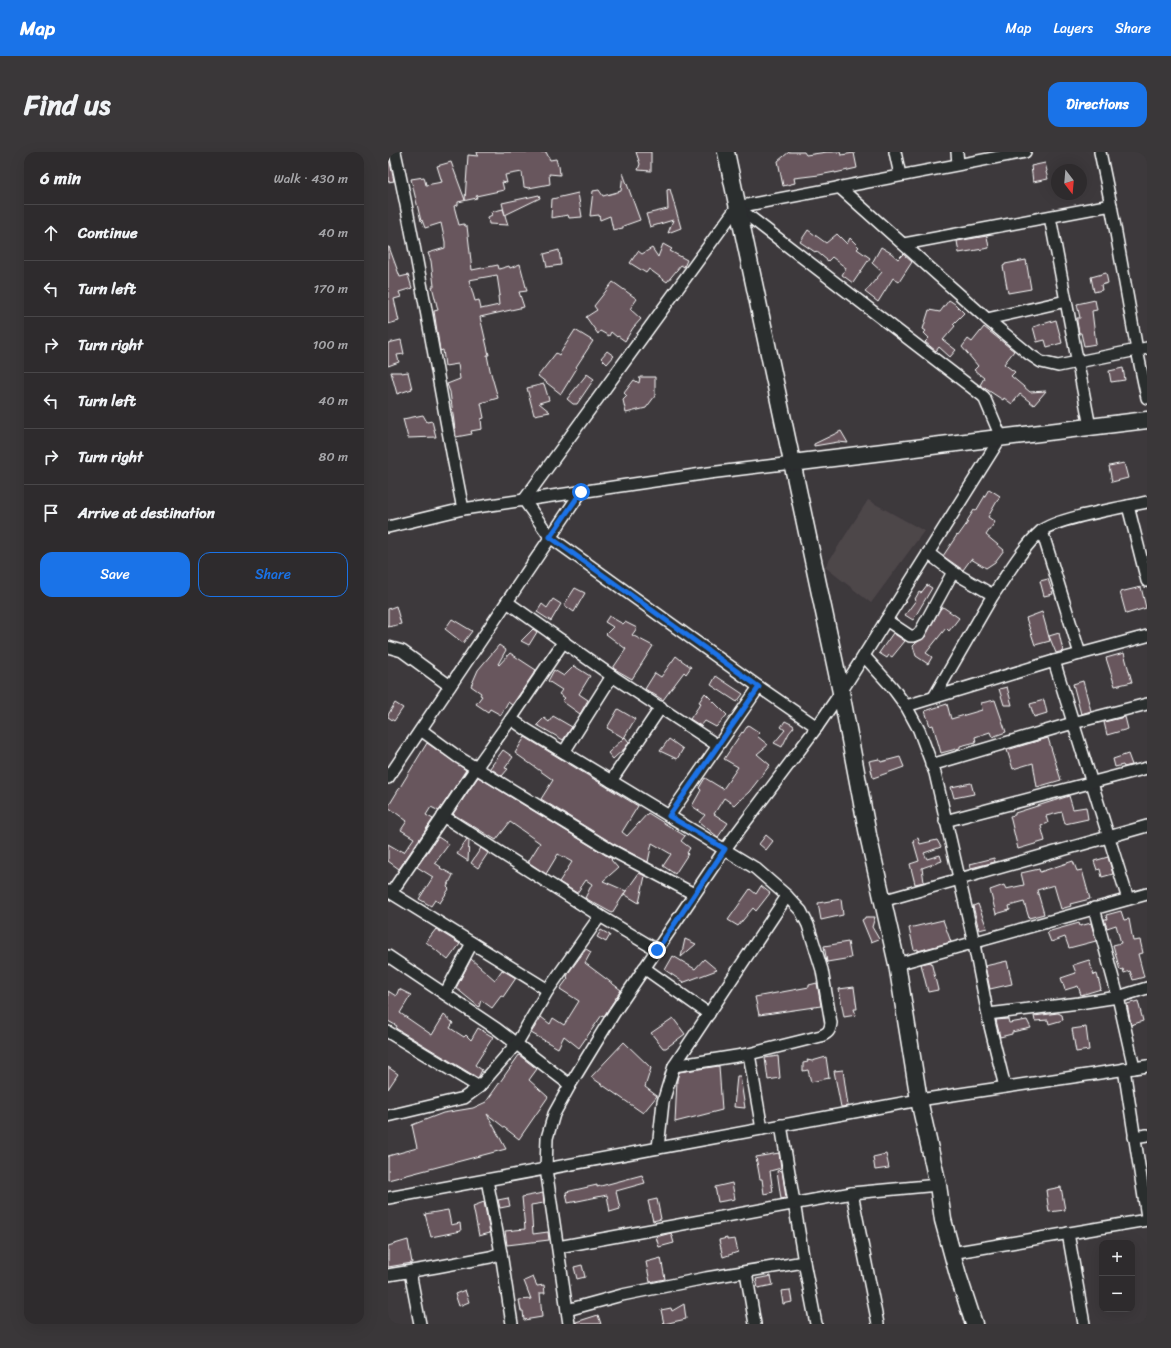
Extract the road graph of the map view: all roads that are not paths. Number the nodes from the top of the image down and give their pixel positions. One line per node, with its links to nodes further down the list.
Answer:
1 (394, 152): 7 (street); 28 (street)
2 (726, 152): 12 (street)
3 (895, 152): 9 (street)
4 (957, 152): 8 (street)
5 (1025, 152): 8 (street)
6 (1100, 152): 11 (street)
7 (388, 154)
8 (958, 164): 9 (street)
9 (900, 175): 10 (street)
10 (840, 187): 12 (street); 14 (street)
11 (1111, 205): 13 (street); 17 (street)
12 (737, 207): 22 (street); 23 (street); 25 (street)
13 (1050, 216): 14 (street); 15 (street)
14 (904, 244): 16 (street)
15 (1066, 301): 16 (street); 18 (street)
16 (987, 319): 18 (street)
17 (1142, 349): 18 (street); 19 (street)
18 (1078, 362): 21 (street)
19 (1147, 398)
20 (1147, 420): 21 (street)
21 (1090, 427): 22 (street)
22 (1001, 437): 23 (street); 32 (street)
23 (792, 463): 24 (street); 47 (street)
24 (581, 492): 25 (street); 31 (street)
25 (524, 500): 28 (street); 31 (street)
26 (1147, 502): 27 (street)
27 (1128, 506): 30 (street); 34 (street)
28 (463, 509): 29 (street)
29 (388, 527)
30 (1042, 530): 35 (street); 41 (street)
31 (550, 537): 36 (street); 46 (street)
32 (928, 553): 33 (street); 37 (street)
33 (953, 572): 35 (street); 37 (street)
34 (1147, 581)
35 (993, 595): 48 (street)
36 (507, 602): 39 (street); 45 (street)
37 (886, 620): 42 (street)
38 (1147, 636): 41 (street)
39 (564, 641): 44 (street); 52 (street)
40 (388, 647): 45 (street)
41 (1080, 654): 43 (street)
42 (864, 656): 47 (street); 50 (street)
43 (1054, 661): 48 (street); 53 (street)
44 (612, 676): 51 (street); 57 (street)
45 (450, 686): 55 (street)
46 (759, 687): 54 (street); 56 (street)
47 (841, 692): 54 (street); 76 (street)
48 (934, 698): 50 (street)
49 (1147, 704): 53 (street)
50 (906, 706): 58 (street)
51 (661, 707): 56 (street); 62 (street)
52 (511, 719): 57 (street); 59 (street)
53 (1073, 723): 58 (street); 63 (street)
54 (817, 728): 69 (street)
55 (421, 730): 59 (street); 61 (street)
56 (717, 745): 65 (street)
57 (564, 752): 62 (street)
58 (932, 765): 66 (street)
59 (476, 768): 64 (street); 72 (street)
60 (1147, 768): 63 (street)
61 (388, 778)
62 (611, 781): 65 (street)
63 (1092, 782): 66 (street); 68 (street)
64 (443, 816): 71 (street); 78 (street)
65 (669, 816): 69 (street)
66 (945, 821): 70 (street)
67 (1147, 826): 68 (street)
68 (1110, 837): 70 (street); 75 (street)
69 (725, 849): 72 (street); 74 (street)
70 (959, 879): 76 (street); 80 (street)
71 (390, 892): 79 (street)
72 (694, 894): 81 (street)
73 (1147, 894): 75 (street)
74 (787, 896): 89 (street); 93 (street)
75 (1128, 899): 77 (street)
76 (882, 901): 83 (street)
77 (1094, 908): 80 (street); 88 (street)
78 (600, 916): 81 (street); 86 (street)
79 (472, 943): 86 (street); 87 (street)
80 (974, 943): 83 (street); 90 (street)
81 (657, 950): 84 (street)
82 (388, 956): 87 (street)
83 (897, 964): 100 (street)
84 (644, 968): 89 (street); 97 (street)
85 (1147, 988): 88 (street)
86 (548, 990): 92 (street)
87 (445, 994): 92 (street)
88 (1118, 997): 90 (street); 96 (street)
89 (709, 1014): 94 (street)
90 (988, 1014): 98 (street)
91 (388, 1032): 99 (street)
92 (517, 1043): 97 (street); 99 (street)
93 (749, 1054): 94 (street); 105 (street)
94 (674, 1066): 108 (street)
95 (1147, 1066): 96 (street)
96 (1129, 1068): 98 (street); 107 (street)
97 (570, 1085): 109 (street)
98 (1005, 1086): 100 (street)
99 (479, 1087): 102 (street)
100 (918, 1100): 104 (street); 111 (street)
101 (388, 1107): 102 (street)
102 (399, 1113): 103 (street)
103 (388, 1116)
104 (781, 1125): 105 (street); 114 (street)
105 (762, 1129): 108 (street)
106 (1147, 1135): 107 (street)
107 (1134, 1137): 115 (street)
108 (658, 1148): 109 (street)
109 (546, 1169): 110 (street); 118 (street)
110 (487, 1180): 113 (street); 119 (street)
111 (938, 1185): 112 (street); 120 (street)
112 (852, 1193): 114 (street); 131 (street)
113 (388, 1198)
114 (794, 1204): 118 (street); 121 (street)
115 (1147, 1217)
116 (1147, 1220): 117 (street)
117 (1068, 1233): 120 (street); 133 (street)
118 (558, 1247): 125 (street)
119 (501, 1253): 122 (street); 127 (street)
120 (951, 1253): 132 (street)
121 (804, 1262): 123 (street); 130 (street)
122 (410, 1272): 124 (street); 126 (street)
123 (746, 1272): 125 (street); 129 (street)
124 (388, 1275)
125 (567, 1310): 128 (street)
126 (420, 1324)
127 (512, 1324)
128 (569, 1324)
129 (755, 1324)
130 (816, 1324)
131 (878, 1324)
132 (974, 1324)
133 (1084, 1324)

